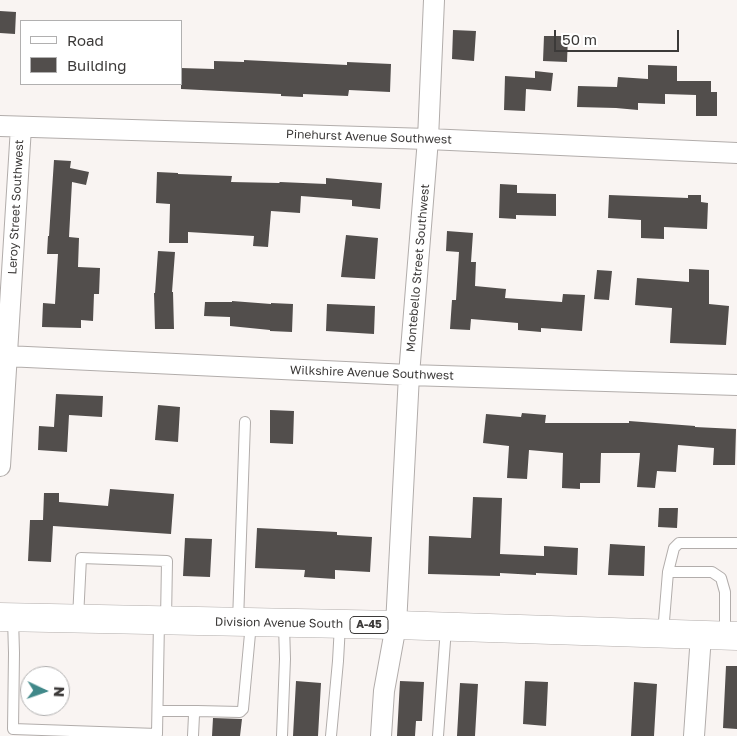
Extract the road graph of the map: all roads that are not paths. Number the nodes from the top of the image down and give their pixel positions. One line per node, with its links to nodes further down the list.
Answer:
1 (434, 0): 4 (street, Montebello Street Southwest)
2 (0, 126): 3 (street, Pinehurst Avenue Southwest)
3 (21, 127): 4 (street, Pinehurst Avenue Southwest); 6 (street, Leroy Street Southwest)
4 (428, 139): 5 (street, Pinehurst Avenue Southwest); 9 (street, Montebello Street Southwest)
5 (737, 153)
6 (6, 253): 7 (street, Leroy Street Southwest)
7 (4, 318): 8 (street, Leroy Street Southwest)
8 (6, 356): 9 (street, Wilkshire Avenue Southwest); 12 (street, Leroy Street Southwest)
9 (409, 375): 10 (street, Wilkshire Avenue Southwest); 21 (street, Montebello Street Southwest)
10 (737, 385)
11 (245, 422): 18 (lane)
12 (0, 466)
13 (737, 543): 14 (lane)
14 (668, 572): 23 (lane); 24 (lane)
15 (6, 617): 16 (main road, Division Avenue South / A-45); 25 (lane)
16 (78, 619): 17 (main road, Division Avenue South / A-45); 17 (lane)
17 (162, 620): 18 (main road, Division Avenue South / A-45); 25 (lane)
18 (244, 622): 19 (main road, Division Avenue South / A-45); 26 (lane)
19 (284, 623): 20 (main road, Division Avenue South / A-45); 28 (lane)
20 (340, 624): 21 (main road, Division Avenue South / A-45); 29 (lane)
21 (396, 625): 22 (main road, Division Avenue South / A-45); 30 (street, Montebello Street Southwest)
22 (446, 627): 23 (main road, Division Avenue South / A-45); 31 (lane)
23 (663, 634): 24 (main road, Division Avenue South / A-45)
24 (721, 635): 32 (street)
25 (158, 711): 26 (lane)
26 (197, 711): 27 (lane)
27 (193, 736)
28 (282, 736)
29 (331, 736)
30 (381, 736)
31 (438, 736)
32 (694, 736)

